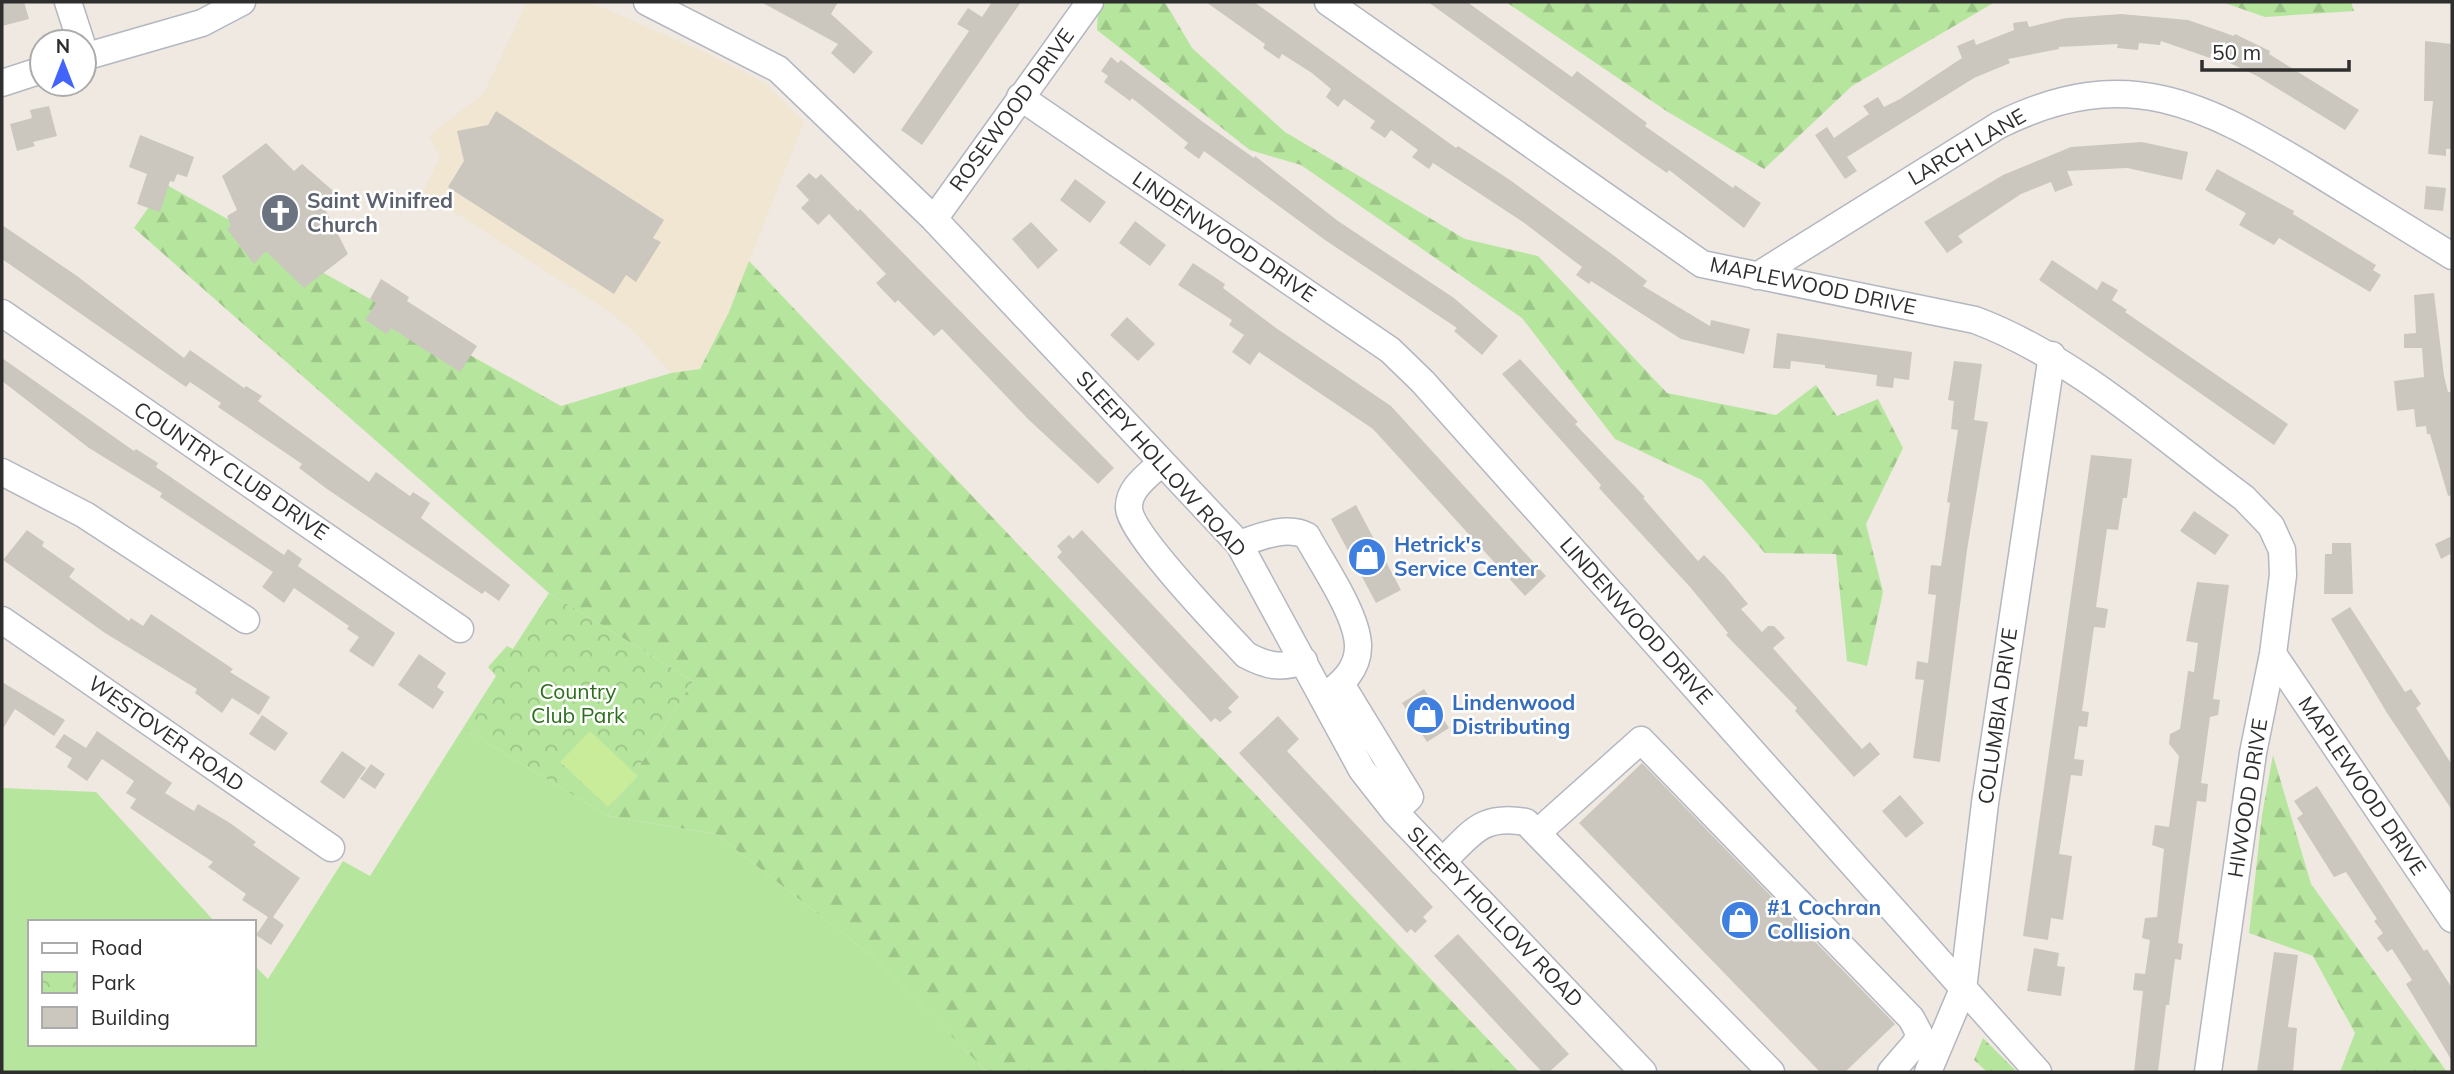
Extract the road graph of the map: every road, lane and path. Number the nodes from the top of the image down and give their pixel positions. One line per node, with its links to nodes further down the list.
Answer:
1 (68, 2): 6 (street)
2 (242, 2): 7 (street)
3 (647, 2): 11 (street, SLEEPY HOLLOW ROAD)
4 (1090, 2): 10 (street, ROSEWOOD DRIVE)
5 (1328, 2): 13 (street, MAPLEWOOD DRIVE)
6 (76, 28)
7 (98, 49)
8 (28, 75): 9 (street)
9 (2, 83)
10 (1020, 97): 11 (street, ROSEWOOD DRIVE); 30 (street, LINDENWOOD DRIVE)
11 (934, 219): 16 (street, SLEEPY HOLLOW ROAD)
12 (2452, 256): 13 (street, LARCH LANE)
13 (1757, 276): 15 (street, MAPLEWOOD DRIVE)
14 (2, 313): 22 (street, COUNTRY CLUB DRIVE)
15 (2052, 355): 18 (street, MAPLEWOOD DRIVE); 30 (street, COLUMBIA DRIVE)
16 (1162, 462): 19 (street, SLEEPY HOLLOW ROAD); 24 (street)
17 (2, 472): 21 (street)
18 (2271, 526): 23 (street, HIWOOD DRIVE)
19 (1239, 544): 24 (street, SLEEPY HOLLOW ROAD); 25 (street)
20 (2, 620): 27 (street, WESTOVER ROAD)
21 (246, 620)
22 (460, 629)
23 (2273, 654): 29 (street, MAPLEWOOD DRIVE); 36 (street, HIWOOD DRIVE)
24 (1304, 661): 25 (street, SLEEPY HOLLOW ROAD)
25 (1332, 691): 28 (street, SLEEPY HOLLOW ROAD)
26 (1537, 833): 28 (street); 31 (street); 33 (street)
27 (331, 848)
28 (1442, 862): 32 (street, SLEEPY HOLLOW ROAD)
29 (2452, 919)
30 (1963, 989): 31 (street, COLUMBIA DRIVE); 35 (street, LINDENWOOD DRIVE)
31 (1927, 1057): 34 (street, COLUMBIA DRIVE)
32 (1643, 1072)
33 (1771, 1072)
34 (1891, 1072)
35 (2038, 1072)
36 (2208, 1072)

